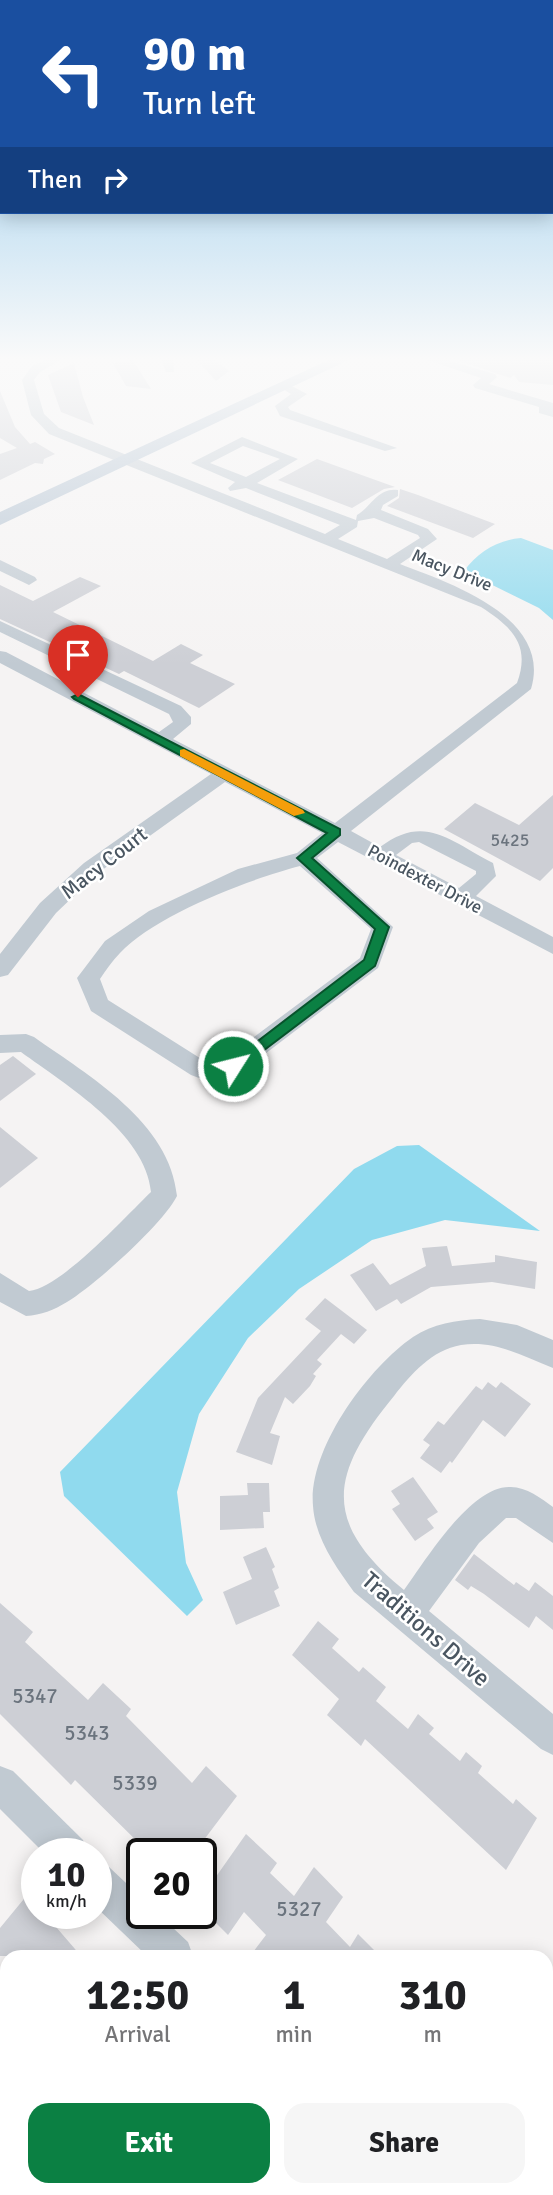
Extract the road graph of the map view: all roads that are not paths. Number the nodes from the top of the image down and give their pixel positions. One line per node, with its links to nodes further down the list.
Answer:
1 (203, 460): 4 (street)
2 (288, 460): 4 (street)
3 (124, 461): 6 (street, Macy Drive); 8 (main road)
4 (246, 482): 6 (street); 9 (street)
5 (393, 493): 7 (street)
6 (217, 497): 10 (street, Macy Drive)
7 (373, 512): 9 (street); 12 (street)
8 (0, 519)
9 (352, 524): 10 (street)
10 (325, 540): 12 (street, Macy Drive)
11 (0, 565): 13 (street)
12 (388, 565): 20 (street, Macy Drive)
13 (29, 580)
14 (0, 625): 16 (street)
15 (5, 664): 17 (street, Poindexter Drive)
16 (90, 668): 17 (street); 18 (street)
17 (58, 686): 18 (street, Poindexter Drive)
18 (159, 740): 19 (street, Poindexter Drive)
19 (224, 774): 20 (street, Poindexter Drive); 25 (street, Macy Court)
20 (336, 832): 21 (street, Poindexter Drive); 22 (street)
21 (381, 856): 23 (street, Poindexter Drive); 23 (street)
22 (304, 858): 22 (street)
23 (461, 898): 24 (street, Poindexter Drive)
24 (553, 946)
25 (0, 969)
26 (0, 1045): 27 (street)
27 (0, 1285)
28 (553, 1354): 30 (street, Traditions Drive)
29 (553, 1527): 30 (street)
30 (407, 1614): 31 (street, Traditions Drive)
31 (553, 1737)
32 (0, 1784): 33 (street)
33 (55, 1838)
34 (112, 1896): 35 (street)
35 (168, 1950)

